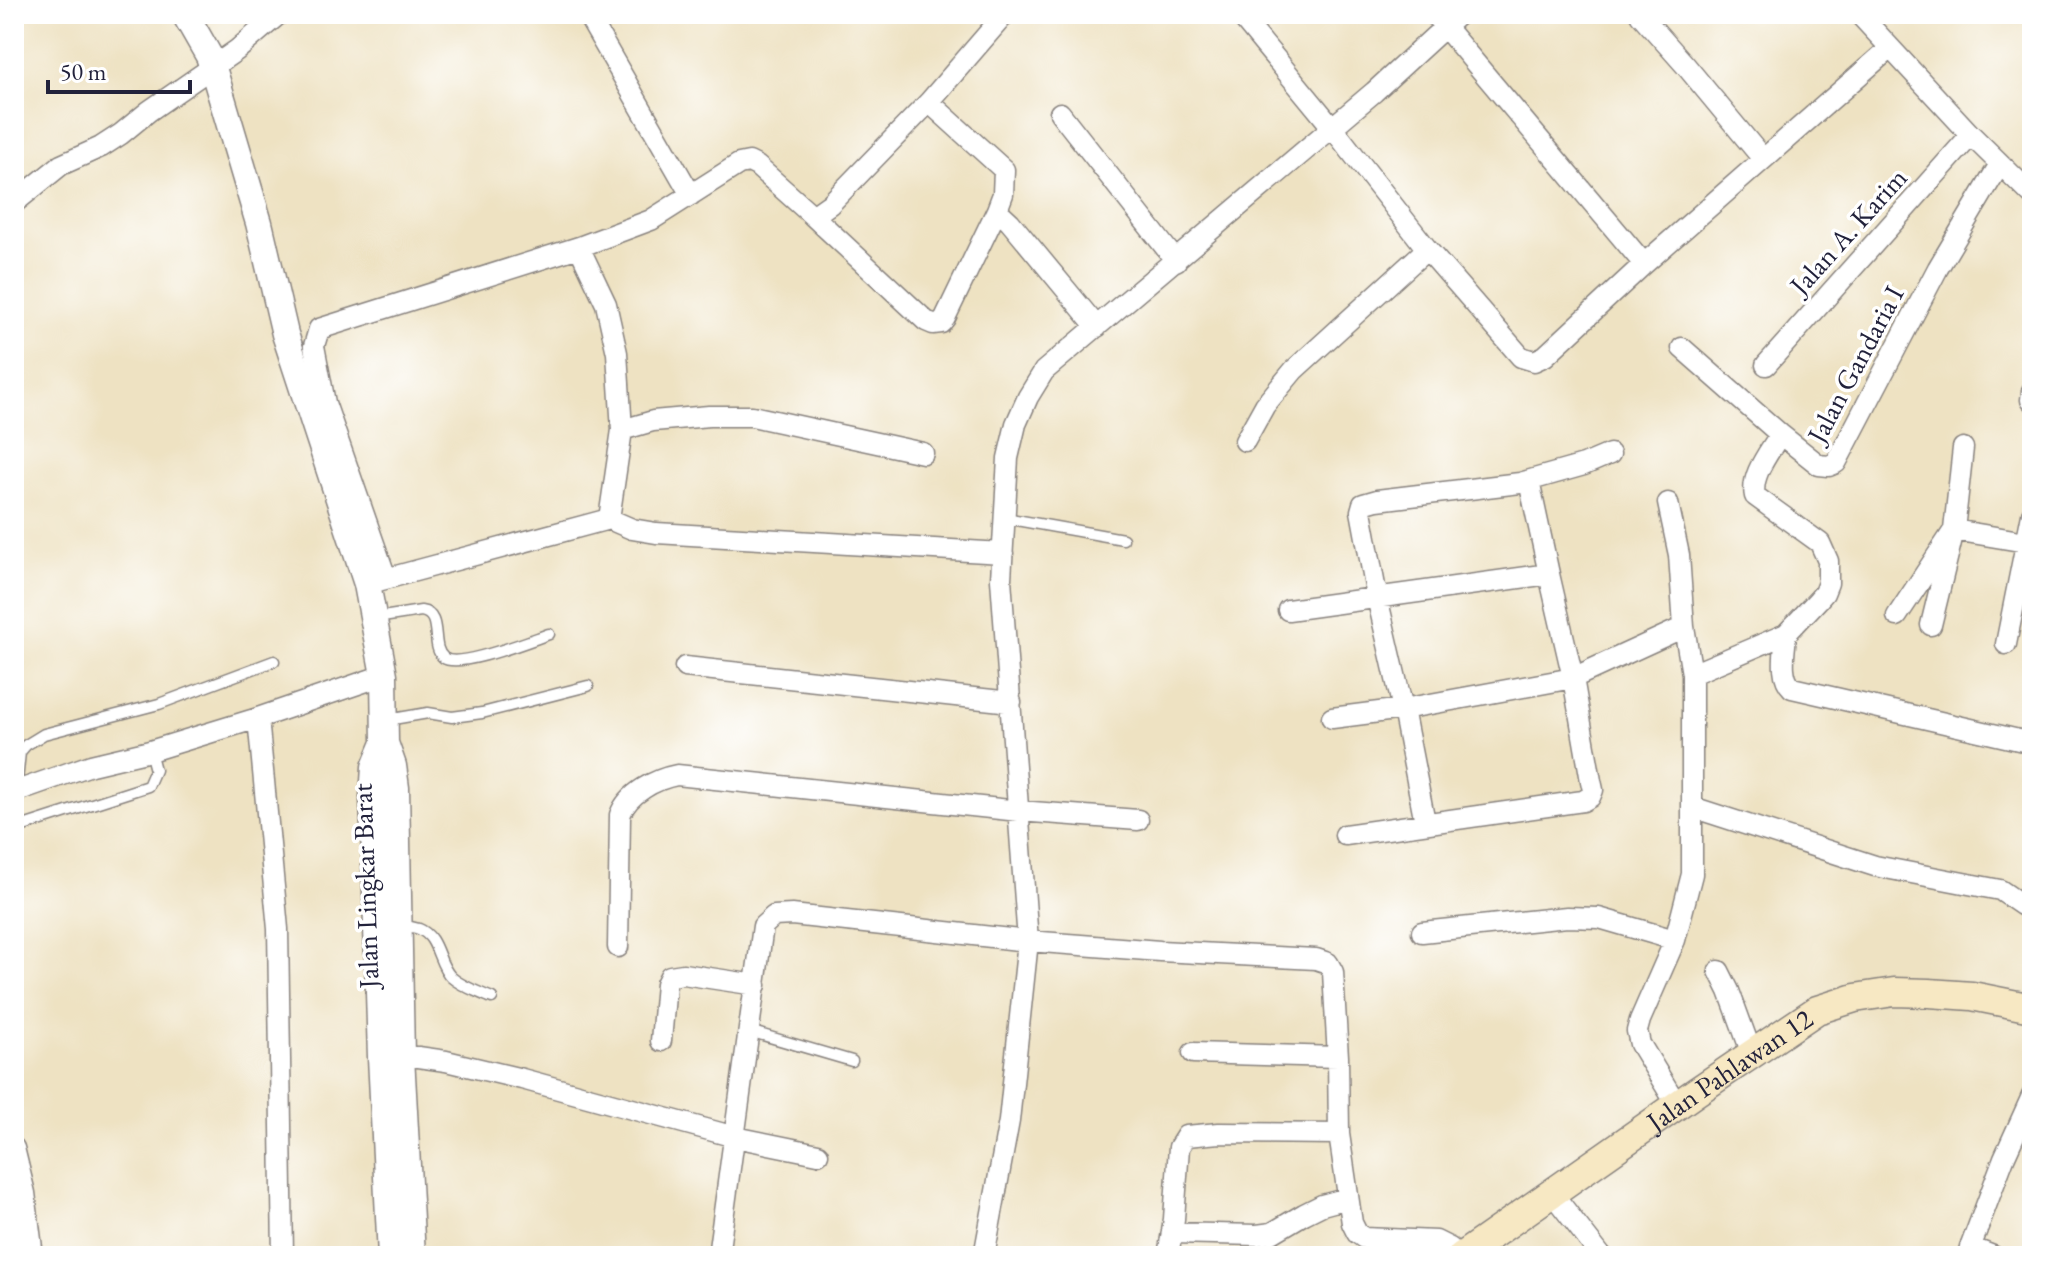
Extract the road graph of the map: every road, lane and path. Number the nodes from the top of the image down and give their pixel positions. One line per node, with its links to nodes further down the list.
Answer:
1 (185, 14): 10 (street)
2 (279, 14): 10 (street)
3 (587, 14): 17 (street)
4 (1005, 14): 11 (street)
5 (1239, 14): 13 (street)
6 (1640, 14): 15 (street)
7 (1859, 14): 9 (street)
8 (1446, 18): 13 (street); 25 (street)
9 (1890, 48): 14 (street); 15 (street)
10 (213, 68): 19 (street); 45 (street)
11 (929, 102): 20 (street); 21 (street)
12 (1060, 113): 24 (street)
13 (1332, 127): 23 (street); 24 (street)
14 (1971, 135): 16 (street); 28 (street, Jalan A. Karim)
15 (1763, 159): 25 (street)
16 (2000, 164): 18 (street); 30 (street, Jalan Gandaria I)
17 (691, 195): 21 (street); 22 (street)
18 (2032, 195)
19 (14, 203)
20 (997, 210): 21 (street); 26 (street)
21 (813, 216)
22 (579, 247): 29 (street); 45 (street)
23 (1427, 249): 25 (street); 31 (street)
24 (1176, 261): 26 (street)
25 (1644, 264)
26 (1097, 327): 38 (street)
27 (1682, 348): 30 (street, Jalan Gandaria I)
28 (1766, 365)
29 (622, 430): 33 (street); 39 (street)
30 (1780, 434): 53 (street)
31 (1245, 441)
32 (1963, 448): 40 (street)
33 (923, 453)
34 (1610, 454): 35 (street)
35 (1529, 481): 44 (street); 46 (street)
36 (1668, 503): 51 (street)
37 (2032, 514): 42 (street)
38 (1005, 518): 41 (lane); 43 (street)
39 (609, 519): 43 (street); 45 (street)
40 (1954, 530): 42 (street); 48 (street); 50 (street)
41 (1123, 539)
42 (2029, 542): 54 (street)
43 (1003, 553): 61 (street)
44 (1549, 574): 46 (street); 59 (street)
45 (377, 581): 49 (street)
46 (1377, 597): 47 (street); 62 (street)
47 (1288, 610)
48 (1897, 616)
49 (374, 618): 52 (lane); 58 (street)
50 (1931, 625)
51 (1684, 627): 57 (street); 59 (street)
52 (549, 634)
53 (1786, 634): 57 (street); 66 (street)
54 (2006, 644)
55 (274, 661): 68 (lane)
56 (685, 667): 61 (street)
57 (1692, 674): 69 (street)
58 (384, 675): 63 (street); 65 (street)
59 (1573, 678): 62 (street); 72 (street)
60 (588, 686): 65 (lane)
61 (1011, 702): 70 (street)
62 (1403, 709): 64 (street); 72 (street)
63 (258, 718): 67 (street); 103 (street)
64 (1332, 718)
65 (385, 731): 76 (street, Jalan Lingkar Barat); 89 (street, Jalan Lingkar Barat)
66 (2032, 743)
67 (150, 751): 68 (street); 73 (lane)
68 (15, 791)
69 (1692, 807): 75 (street); 78 (street)
70 (1019, 811): 71 (street); 79 (street); 80 (street)
71 (1138, 820)
72 (1425, 822): 74 (street)
73 (14, 829)
74 (1345, 835)
75 (2032, 909)
76 (398, 924): 83 (lane); 89 (street, Jalan Lingkar Barat)
77 (1422, 932): 78 (street)
78 (1675, 940): 93 (street)
79 (1028, 941): 82 (street); 90 (street); 107 (street)
80 (618, 947)
81 (1719, 971): 88 (street)
82 (756, 985): 85 (street); 86 (street)
83 (492, 998)
84 (2032, 1008): 88 (main road, Jalan Pahlawan 12)
85 (749, 1031): 91 (lane); 95 (street)
86 (661, 1041)
87 (1193, 1053): 90 (street)
88 (1752, 1054): 93 (main road, Jalan Pahlawan 12)
89 (391, 1057): 95 (street); 104 (street, Jalan Lingkar Barat); 105 (street, Jalan Lingkar Barat)
90 (1338, 1057): 94 (street)
91 (852, 1061)
92 (2032, 1096): 101 (street)
93 (1677, 1105): 98 (main road, Jalan Pahlawan 12)
94 (1339, 1134): 99 (street); 100 (street)
95 (735, 1137): 97 (street); 106 (street)
96 (14, 1148): 102 (street)
97 (818, 1154)
98 (1552, 1193): 109 (main road, Jalan Pahlawan 12); 110 (street)
99 (1348, 1198): 100 (street); 109 (street)
100 (1172, 1233): 108 (street)
101 (1969, 1252): 111 (street)
102 (33, 1256)
103 (283, 1256)
104 (391, 1256)
105 (412, 1256)
106 (718, 1256)
107 (984, 1256)
108 (1168, 1256)
109 (1460, 1256)
110 (1601, 1256)
111 (1993, 1256)

